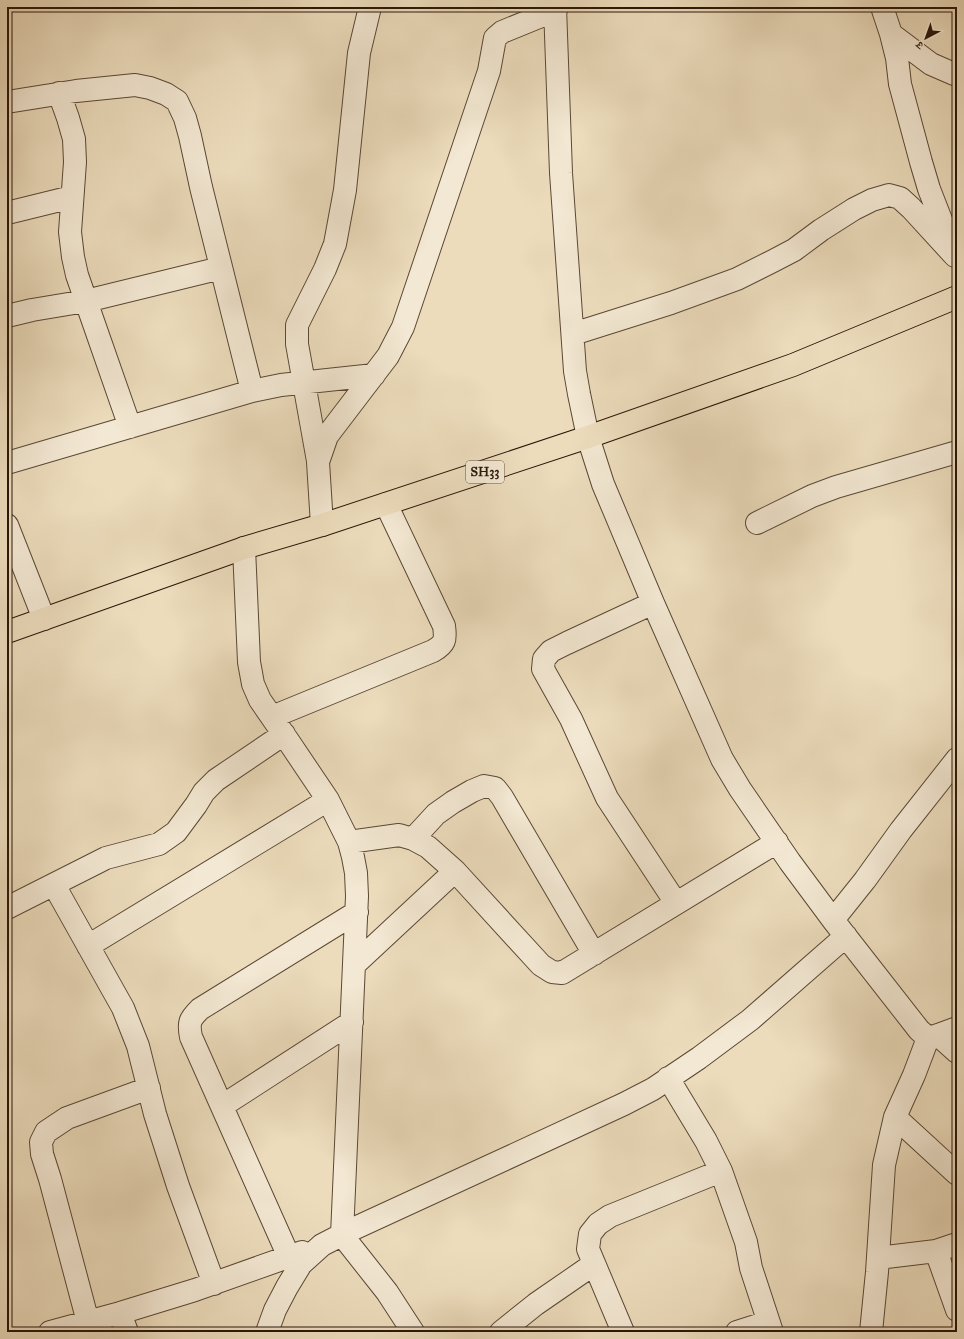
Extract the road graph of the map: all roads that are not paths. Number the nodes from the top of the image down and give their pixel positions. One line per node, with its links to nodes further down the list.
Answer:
1 (370, 7): 17 (street)
2 (882, 7): 4 (street)
3 (556, 9): 15 (street); 16 (street)
4 (891, 34): 5 (street); 10 (street)
5 (957, 73)
6 (59, 94): 7 (street); 8 (street); 11 (street)
7 (7, 102)
8 (72, 197): 9 (street); 13 (street)
9 (7, 213)
10 (956, 258): 15 (street)
11 (221, 268): 13 (street); 18 (street)
12 (957, 297): 20 (main road, SH33)
13 (86, 301): 14 (street); 19 (street)
14 (7, 316)
15 (573, 334): 20 (street)
16 (374, 375): 17 (street); 23 (street)
17 (303, 383): 18 (street); 23 (street)
18 (252, 391): 19 (street)
19 (130, 427): 22 (street)
20 (588, 437): 24 (main road, SH33); 29 (street)
21 (957, 452): 25 (street)
22 (7, 462)
23 (318, 462): 27 (street)
24 (386, 504): 27 (main road, SH33); 32 (street)
25 (757, 523)
26 (7, 525): 30 (street)
27 (322, 525): 28 (main road, SH33)
28 (244, 548): 30 (main road, SH33); 32 (street)
29 (653, 603): 37 (street); 40 (street)
30 (44, 619): 31 (main road, SH33)
31 (7, 632)
32 (278, 725): 34 (street); 39 (street)
33 (957, 759): 43 (street)
34 (328, 800): 36 (street); 44 (street)
35 (413, 839): 36 (street); 38 (street); 45 (street)
36 (349, 842): 42 (street)
37 (777, 842): 40 (street); 43 (street)
38 (455, 871): 45 (street); 46 (street)
39 (54, 885): 41 (street); 44 (street)
40 (676, 904): 45 (street)
41 (7, 908)
42 (357, 912): 46 (street); 52 (street)
43 (839, 928): 48 (street); 50 (street)
44 (88, 946): 51 (street)
45 (594, 954)
46 (354, 965): 47 (street)
47 (352, 1022): 52 (street); 56 (street)
48 (941, 1034): 49 (street); 53 (street)
49 (957, 1052)
50 (668, 1078): 54 (street); 56 (street)
51 (149, 1088): 63 (street); 65 (street)
52 (222, 1106): 60 (street)
53 (895, 1117): 55 (street); 61 (street)
54 (721, 1171): 62 (street); 67 (street)
55 (957, 1174)
56 (342, 1235): 58 (street); 70 (street)
57 (957, 1244): 59 (street)
58 (322, 1246): 60 (street); 69 (street)
59 (936, 1252): 61 (street); 64 (street)
60 (290, 1257): 63 (street)
61 (878, 1258): 74 (street)
62 (594, 1264): 71 (street); 72 (street)
63 (214, 1284): 66 (street)
64 (957, 1310)
65 (88, 1322): 66 (street); 68 (street)
66 (124, 1323)
67 (770, 1327): 73 (street)
68 (50, 1332)
69 (267, 1332)
70 (413, 1332)
71 (500, 1332)
72 (623, 1332)
73 (737, 1332)
74 (871, 1332)

